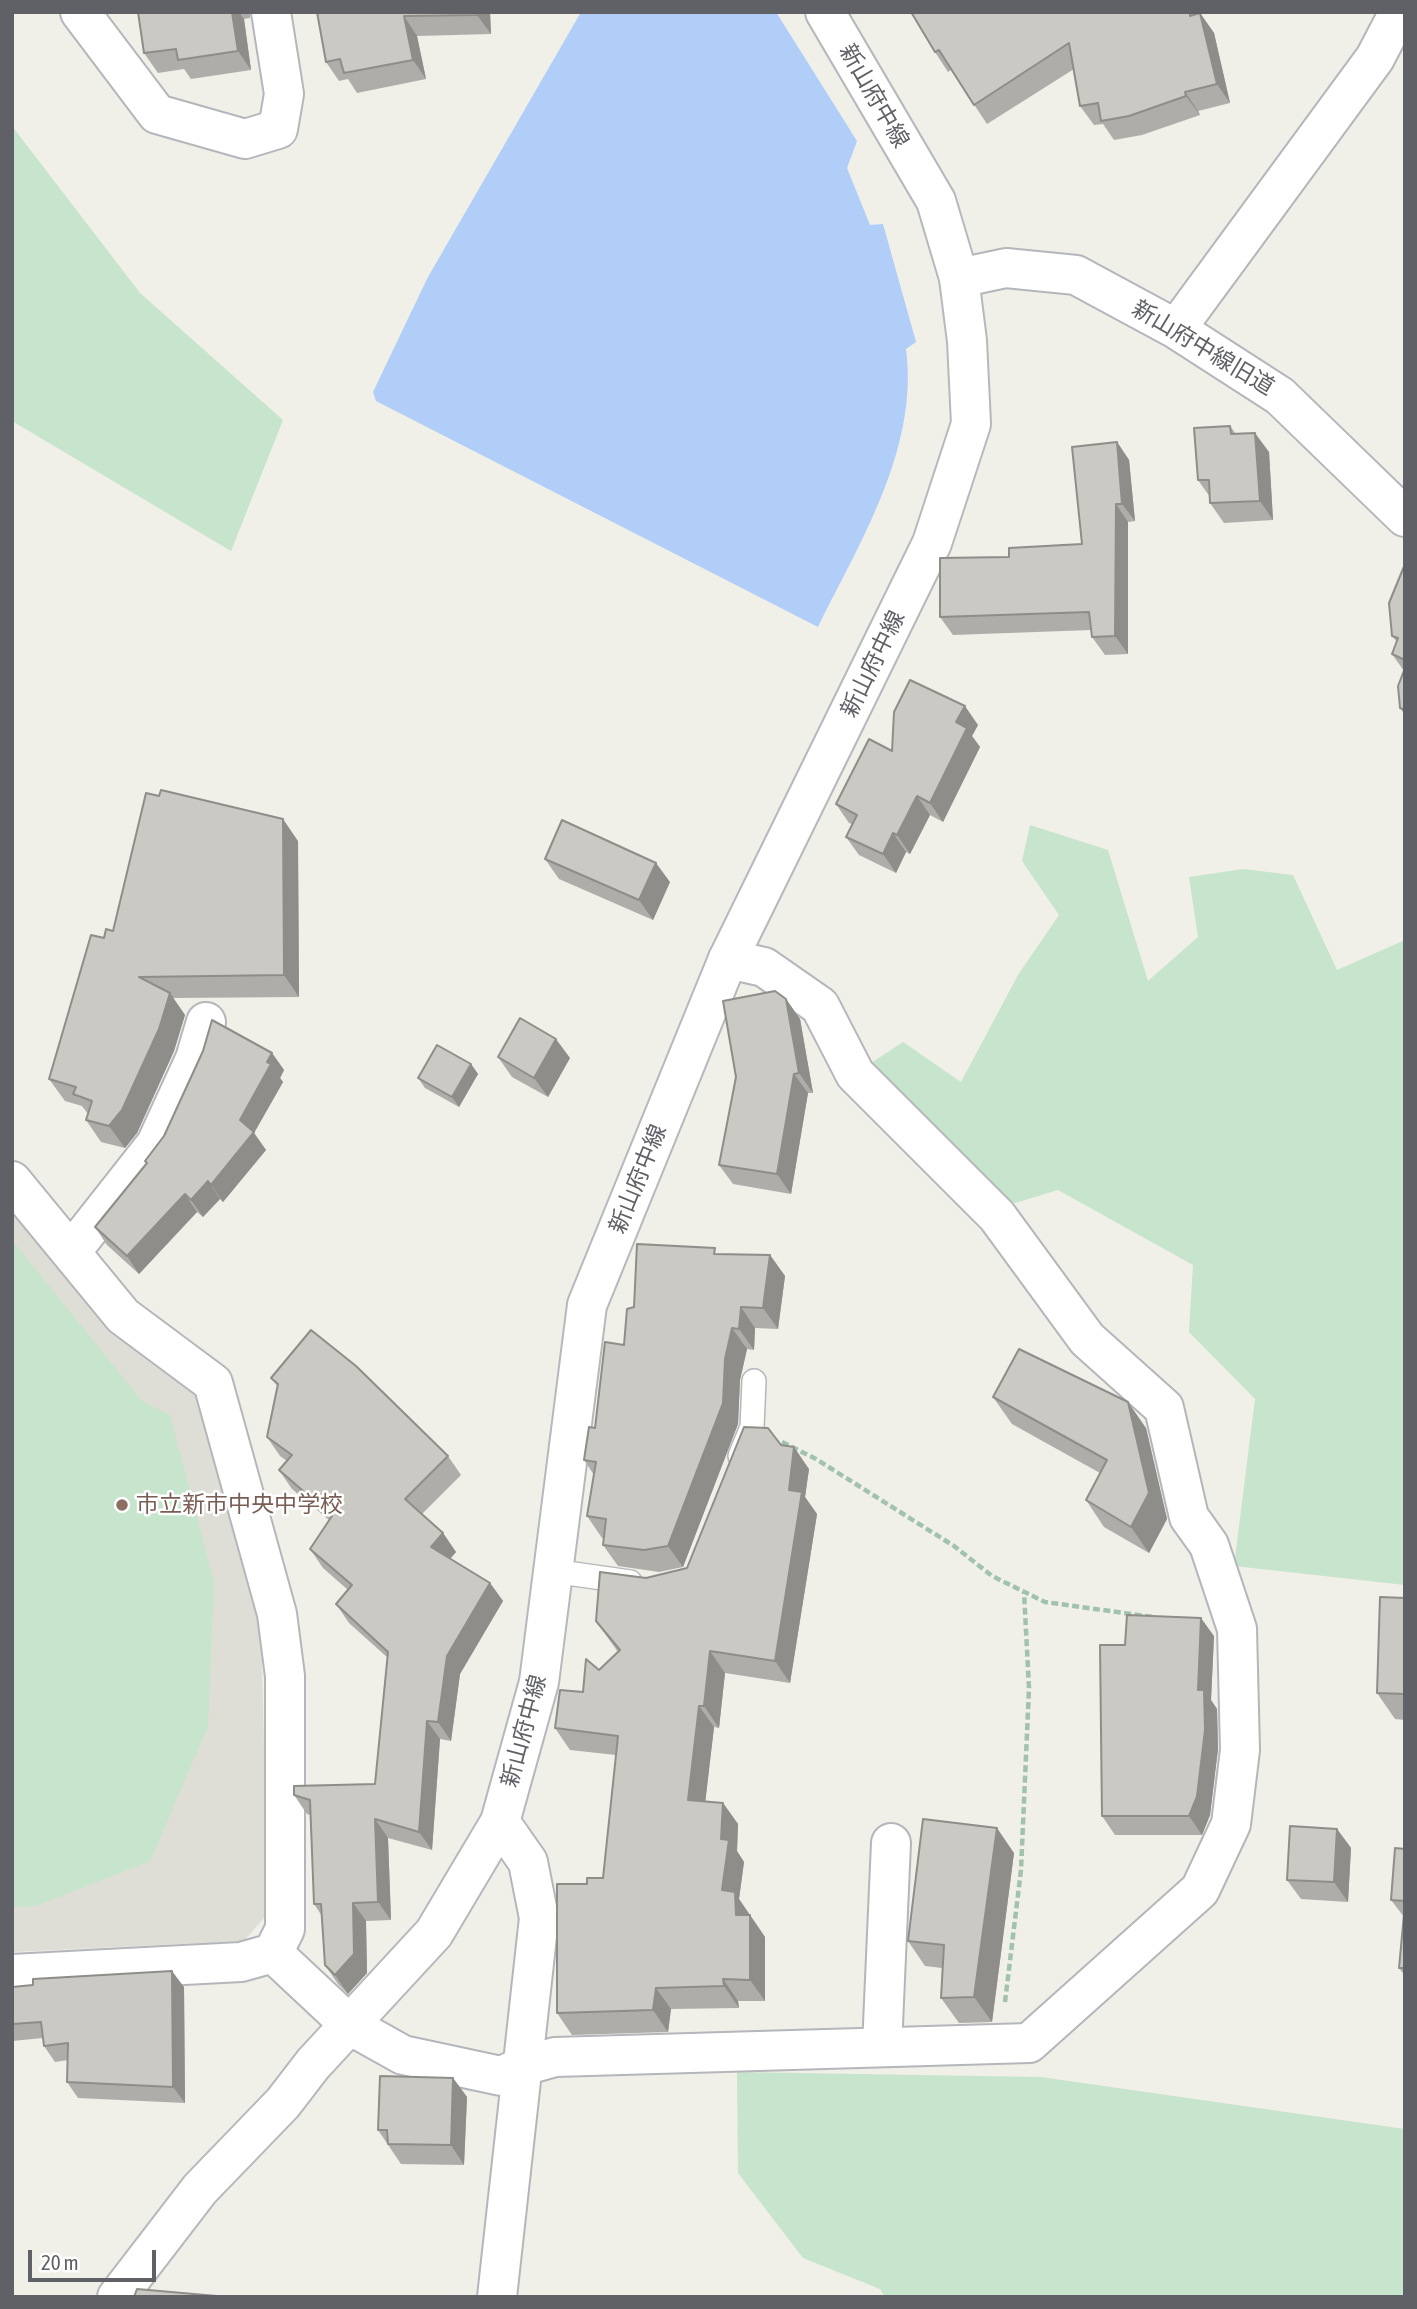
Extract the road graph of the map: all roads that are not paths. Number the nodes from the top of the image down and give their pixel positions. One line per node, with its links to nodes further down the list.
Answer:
1 (80, 12): 2 (street)
2 (271, 12)
3 (825, 12): 5 (street, 新山府中線)
4 (1399, 12): 6 (street)
5 (960, 278): 6 (street, 新山府中線旧道); 8 (street, 新山府中線)
6 (1176, 329): 7 (street, 新山府中線旧道)
7 (1405, 517)
8 (728, 959): 14 (street, 新山府中線); 21 (street)
9 (206, 1022): 11 (street)
10 (12, 1181): 11 (street)
11 (71, 1252): 18 (street)
12 (754, 1381): 13 (lane)
13 (733, 1474)
14 (553, 1572): 15 (lane); 16 (street, 新山府中線)
15 (646, 1584)
16 (499, 1822): 20 (street, 新山府中線); 22 (street)
17 (891, 1843): 21 (street)
18 (273, 1953): 19 (street); 20 (street)
19 (12, 1974)
20 (351, 2026): 22 (street); 23 (street, 新山府中線)
21 (882, 2047): 22 (street)
22 (523, 2066): 24 (street)
23 (117, 2297)
24 (497, 2297)

